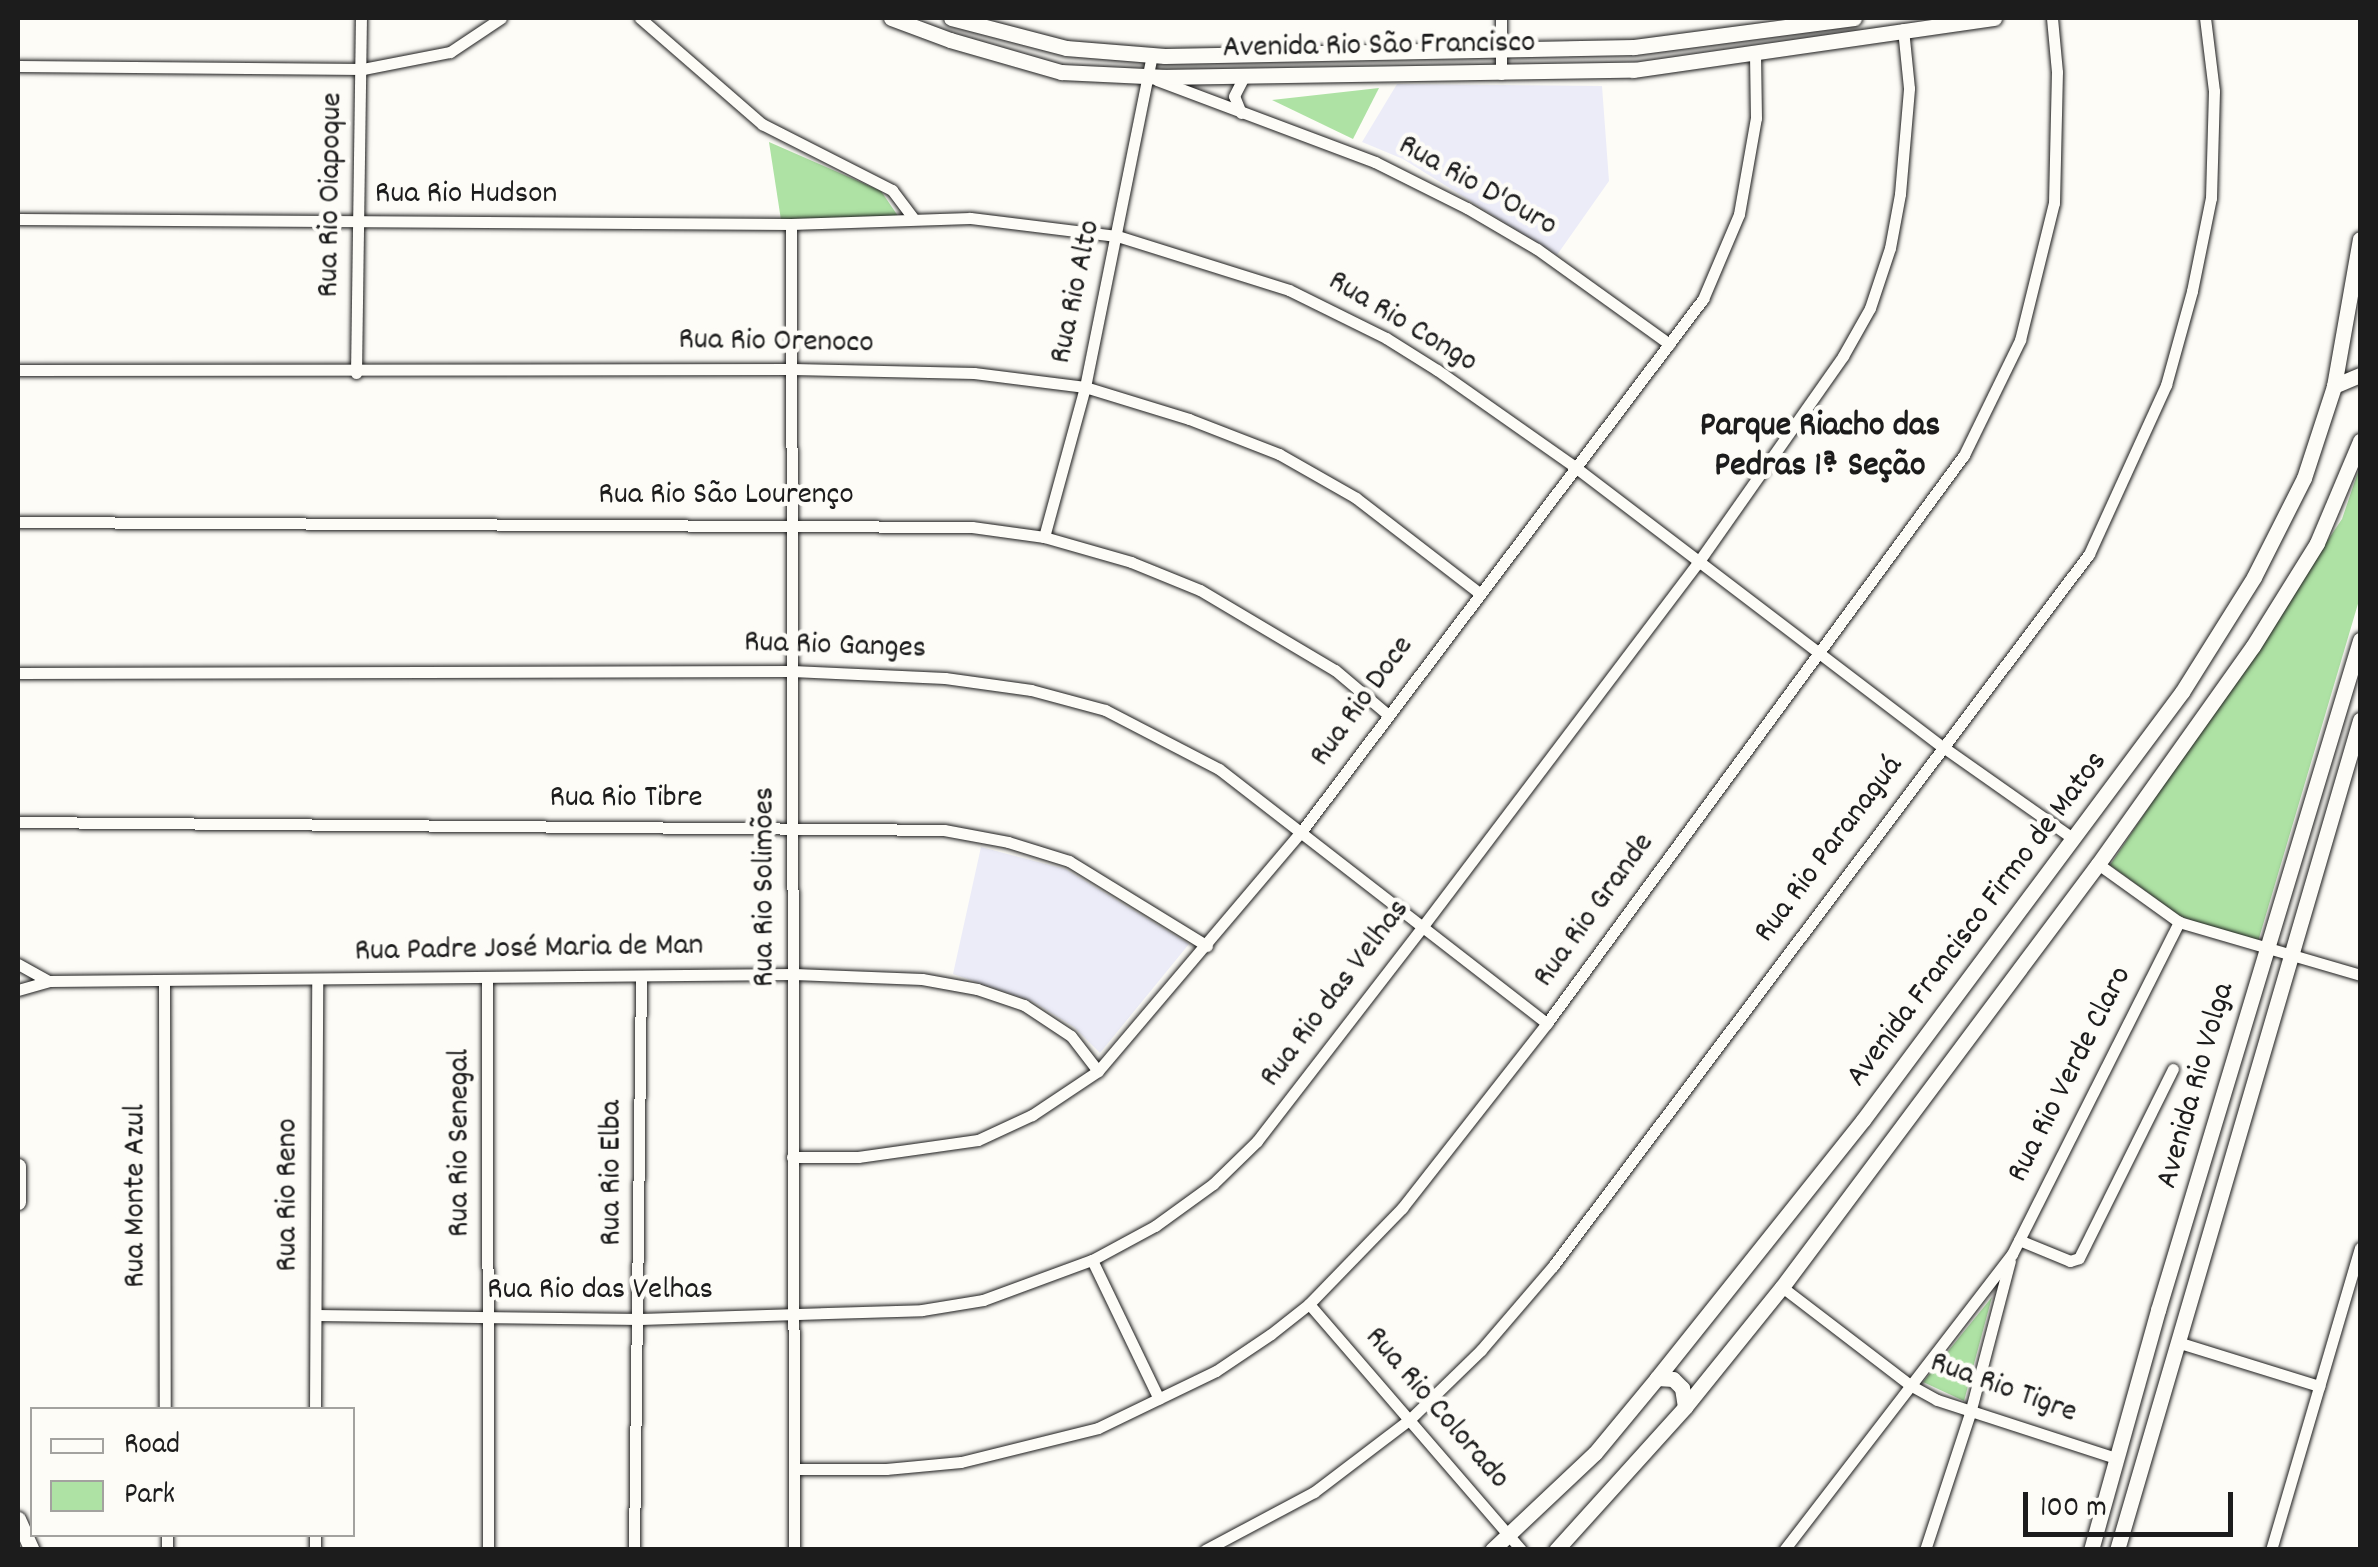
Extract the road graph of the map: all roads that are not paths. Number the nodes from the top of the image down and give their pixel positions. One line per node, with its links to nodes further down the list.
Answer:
1 (361, 18): 16 (street, Rua Rio Oiapoque)
2 (501, 18): 16 (street)
3 (640, 18): 22 (street)
4 (890, 18): 18 (street, Avenida Rio São Francisco)
5 (951, 18): 14 (street, Avenida Rio São Francisco)
6 (1500, 18): 12 (street)
7 (1854, 18): 12 (street, Avenida Rio São Francisco)
8 (1994, 18): 11 (street, Avenida Rio São Francisco)
9 (2052, 18): 43 (street, Rua Rio Grande)
10 (2205, 18): 48 (street, Rua Rio Paranaguá)
11 (1903, 30): 13 (street, Avenida Rio São Francisco); 40 (street, Rua Rio das Velhas)
12 (1501, 48): 14 (street, Avenida Rio São Francisco); 17 (street)
13 (1755, 53): 17 (street, Avenida Rio São Francisco); 28 (street, Rua Rio Doce)
14 (1152, 56): 18 (street, Rua Rio Alto)
15 (18, 66): 16 (street)
16 (363, 69): 23 (street, Rua Rio Oiapoque)
17 (1501, 74): 19 (street, Avenida Rio São Francisco)
18 (1149, 76): 19 (street, Avenida Rio São Francisco); 20 (street, Rua Rio D'Ouro); 25 (street, Rua Rio Alto)
19 (1244, 76): 20 (street)
20 (1241, 114): 28 (street, Rua Rio D'Ouro)
21 (18, 219): 23 (street, Rua Rio Hudson)
22 (914, 219): 24 (street, Rua Rio Hudson); 25 (street, Rua Rio Congo)
23 (359, 222): 24 (street, Rua Rio Hudson); 31 (street, Rua Rio Oiapoque)
24 (791, 224): 29 (street, Rua Rio Solimões)
25 (1117, 236): 33 (street, Rua Rio Alto); 36 (street, Rua Rio Congo)
26 (2360, 239): 27 (street, Avenida Francisco Firmo de Matos)
27 (2359, 269): 34 (street, Avenida Francisco Firmo de Matos)
28 (1669, 344): 36 (street, Rua Rio Doce)
29 (793, 368): 31 (street, Rua Rio Orenoco); 33 (street, Rua Rio Orenoco); 38 (street, Rua Rio Solimões)
30 (18, 370): 31 (street, Rua Rio Orenoco)
31 (356, 373)
32 (2360, 375): 34 (street)
33 (1086, 386): 39 (street, Rua Rio Alto); 41 (street, Rua Rio Orenoco)
34 (2334, 386): 52 (street, Avenida Francisco Firmo de Matos)
35 (2360, 442): 53 (street, Avenida Francisco Firmo de Matos)
36 (1574, 467): 40 (street, Rua Rio Congo); 41 (street, Rua Rio Doce)
37 (18, 522): 38 (street, Rua Rio São Lourenço)
38 (793, 523): 39 (street, Rua Rio São Lourenço); 44 (street, Rua Rio Solimões)
39 (1044, 537): 46 (street, Rua Rio São Lourenço)
40 (1697, 564): 43 (street, Rua Rio Congo); 55 (street, Rua Rio das Velhas)
41 (1478, 592): 46 (street, Rua Rio Doce)
42 (2360, 640): 57 (street, Avenida Rio Volga)
43 (1819, 654): 48 (street, Rua Rio Congo); 68 (street, Rua Rio Grande)
44 (792, 672): 45 (street, Rua Rio Ganges); 50 (street, Rua Rio Solimões); 51 (street, Rua Rio Ganges)
45 (18, 673)
46 (1388, 714): 51 (street, Rua Rio Doce)
47 (2360, 720): 58 (street, Avenida Rio Volga)
48 (1943, 747): 52 (street, Rua Rio Congo); 93 (street, Rua Rio Paranaguá)
49 (18, 822): 50 (street, Rua Rio Tibre)
50 (795, 828): 56 (street, Rua Rio Tibre); 60 (street, Rua Rio Solimões)
51 (1301, 832): 55 (street, Rua Rio Ganges); 56 (street, Rua Rio Doce)
52 (2074, 838): 85 (street, Avenida Francisco Firmo de Matos)
53 (2098, 864): 54 (street); 78 (street, Avenida Francisco Firmo de Matos)
54 (2179, 922): 57 (street); 74 (street, Rua Rio Verde Claro)
55 (1423, 926): 68 (street, Rua Rio Ganges); 77 (street, Rua Rio das Velhas)
56 (1207, 946): 70 (street, Rua Rio Doce)
57 (2268, 950): 58 (street); 94 (street, Avenida Rio Volga)
58 (2293, 954): 61 (street); 84 (street, Avenida Rio Volga)
59 (18, 964): 65 (street, Rua Padre José Maria de Man)
60 (794, 974): 63 (street, Rua Padre José Maria de Man); 70 (street, Rua Padre José Maria de Man); 71 (street, Rua Rio Solimões)
61 (2360, 975)
62 (487, 976): 63 (street, Rua Padre José Maria de Man); 64 (street, Rua Padre José Maria de Man); 83 (street, Rua Rio Senegal)
63 (640, 976): 82 (street, Rua Rio Elba)
64 (316, 980): 66 (street, Rua Padre José Maria de Man); 80 (street, Rua Rio Reno)
65 (50, 981): 66 (street, Rua Padre José Maria de Man); 67 (street, Rua Padre José Maria de Man)
66 (164, 982): 89 (street, Rua Monte Azul)
67 (18, 990)
68 (1547, 1023): 79 (street, Rua Rio Grande)
69 (2173, 1069): 74 (street)
70 (1098, 1071): 71 (street, Rua Rio Doce)
71 (792, 1157): 81 (street, Rua Rio Solimões)
72 (18, 1166): 73 (street)
73 (18, 1202)
74 (2019, 1240): 76 (street, Rua Rio Verde Claro)
75 (2360, 1248): 87 (street)
76 (2012, 1254): 86 (street); 92 (street)
77 (1092, 1260): 81 (street, Rua Rio das Velhas); 88 (street)
78 (1782, 1287): 86 (street, Rua Rio Tigre); 91 (street, Avenida Francisco Firmo de Matos)
79 (1309, 1304): 88 (street, Rua Rio Grande); 93 (street, Rua Rio Colorado)
80 (316, 1315): 83 (street, Rua Rio das Velhas); 90 (street, Rua Rio Reno)
81 (794, 1317): 82 (street, Rua Rio das Velhas); 95 (street, Rua Rio Solimões)
82 (640, 1319): 83 (street, Rua Rio das Velhas); 100 (street, Rua Rio Elba)
83 (490, 1320): 99 (street, Rua Rio Senegal)
84 (2177, 1342): 87 (street); 109 (street, Avenida Rio Volga)
85 (1657, 1378): 91 (street); 97 (street, Avenida Francisco Firmo de Matos)
86 (1910, 1384): 92 (street, Rua Rio Tigre); 106 (street)
87 (2318, 1386): 110 (street)
88 (1159, 1398): 95 (street, Rua Rio Grande)
89 (166, 1407)
90 (315, 1407)
91 (1685, 1407): 105 (street, Avenida Francisco Firmo de Matos)
92 (1970, 1413): 94 (street, Rua Rio Tigre); 107 (street)
93 (1409, 1420): 97 (street, Rua Rio Colorado); 102 (street, Rua Rio Paranaguá)
94 (2116, 1458): 108 (street, Avenida Rio Volga)
95 (796, 1469): 101 (street, Rua Rio Solimões)
96 (18, 1519): 98 (street)
97 (1510, 1536): 103 (street, Avenida Francisco Firmo de Matos); 104 (street, Rua Rio Colorado)
98 (32, 1550)
99 (488, 1550)
100 (634, 1550)
101 (794, 1550)
102 (1205, 1550)
103 (1492, 1550)
104 (1521, 1550)
105 (1556, 1550)
106 (1784, 1550)
107 (1925, 1550)
108 (2091, 1550)
109 (2116, 1550)
110 (2272, 1550)

